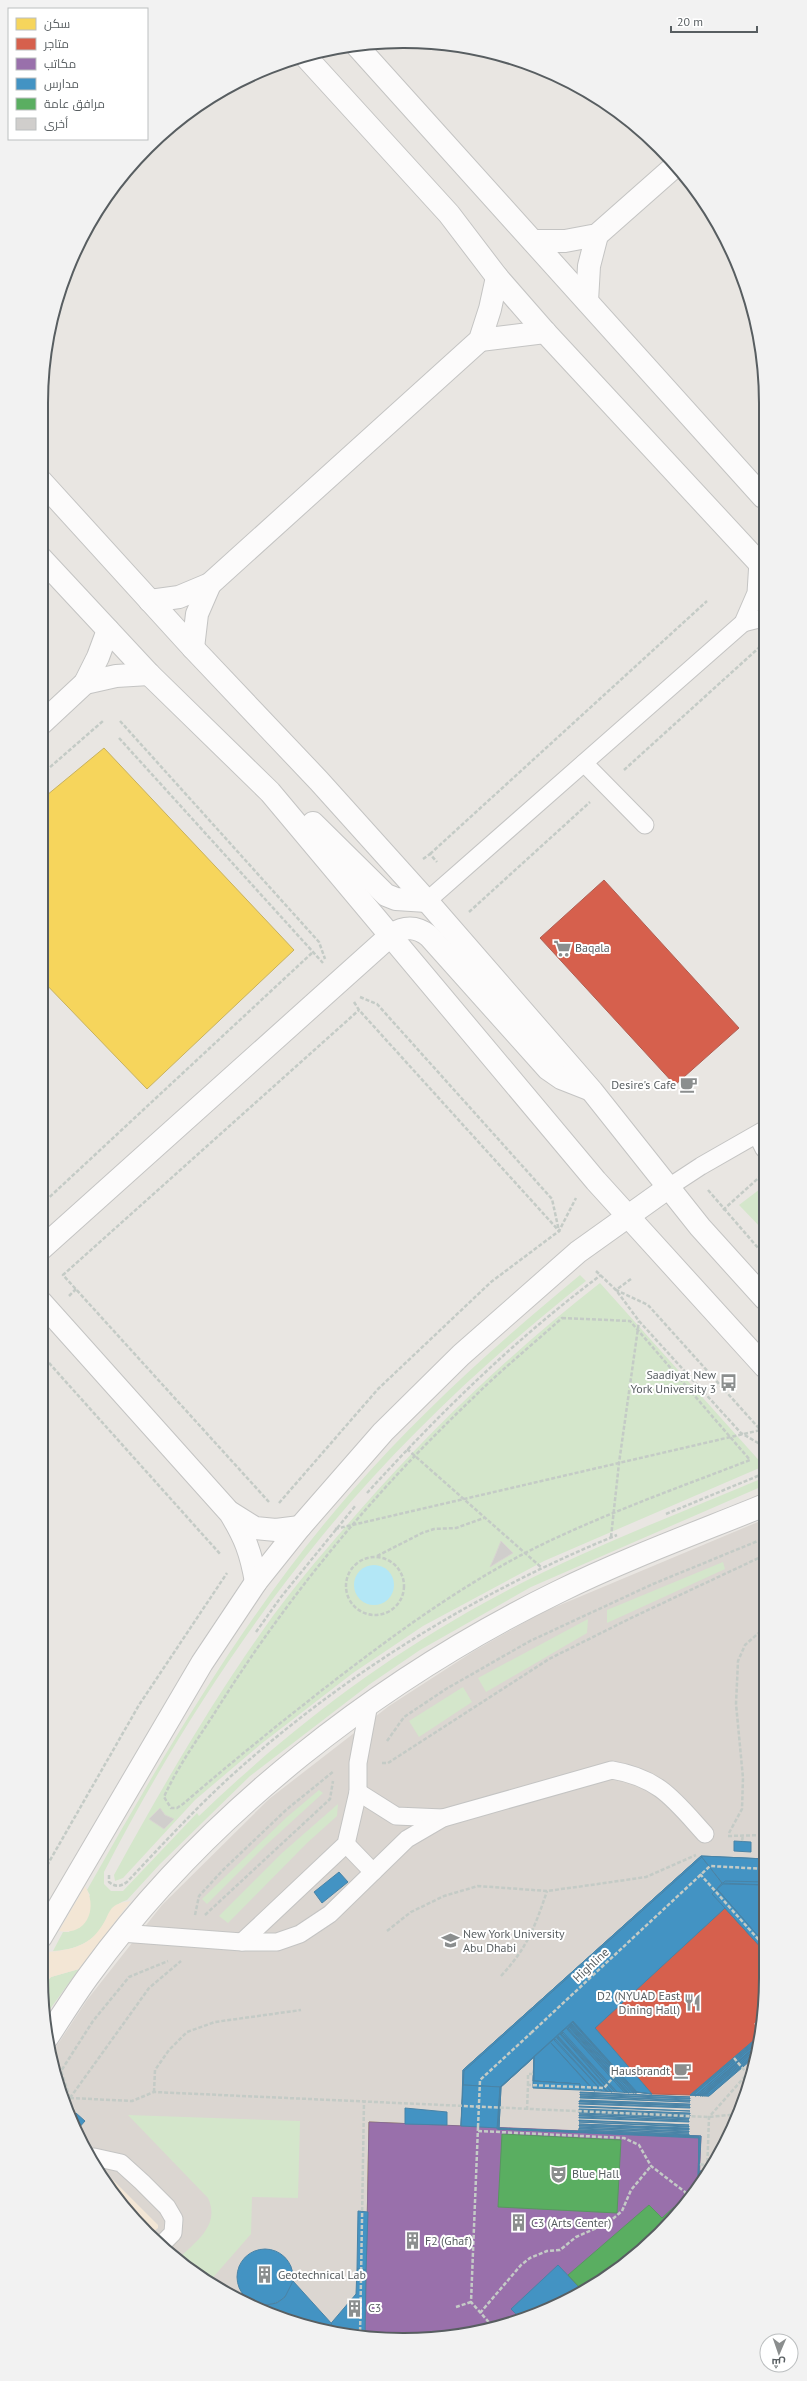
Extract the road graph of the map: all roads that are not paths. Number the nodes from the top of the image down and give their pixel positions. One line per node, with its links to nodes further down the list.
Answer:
1 (361, 51): 5 (street)
2 (309, 61): 6 (street)
3 (671, 169): 4 (street)
4 (596, 236): 5 (street); 7 (street)
5 (533, 241): 7 (street)
6 (497, 278): 8 (street); 9 (street)
7 (587, 301): 11 (street)
8 (545, 332): 9 (street); 12 (street)
9 (480, 340): 15 (street)
10 (48, 489): 16 (street)
11 (759, 493)
12 (759, 562)
13 (48, 566): 19 (street)
14 (759, 576): 18 (lane)
15 (210, 584): 16 (street); 20 (street)
16 (150, 601): 20 (street)
17 (759, 619): 18 (lane)
18 (743, 622): 24 (lane)
19 (108, 630): 21 (street); 22 (street)
20 (193, 648): 27 (street)
21 (148, 674): 22 (street); 25 (street)
22 (85, 683): 23 (street)
23 (48, 717)
24 (584, 763): 26 (lane); 27 (lane)
25 (270, 792): 27 (street); 28 (street)
26 (645, 825)
27 (427, 902): 29 (street)
28 (391, 935): 29 (street); 32 (street); 33 (street)
29 (592, 1091): 31 (street)
30 (759, 1139): 31 (lane)
31 (669, 1187): 32 (street); 34 (street)
32 (629, 1216): 36 (street); 39 (street)
33 (48, 1243)
34 (759, 1292)
35 (48, 1310): 38 (street)
36 (759, 1360)
37 (759, 1508): 41 (street)
38 (230, 1513): 39 (street); 40 (street)
39 (300, 1527): 40 (street)
40 (256, 1582): 47 (street)
41 (369, 1704): 42 (lane); 48 (street)
42 (358, 1792): 43 (lane); 45 (lane)
43 (443, 1818): 44 (lane); 46 (lane)
44 (705, 1834)
45 (346, 1844): 46 (lane); 49 (lane)
46 (373, 1872): 49 (lane)
47 (48, 1925)
48 (122, 1933): 49 (lane); 50 (street)
49 (242, 1942)
50 (52, 2030)
51 (98, 2158): 52 (lane)
52 (165, 2241)

